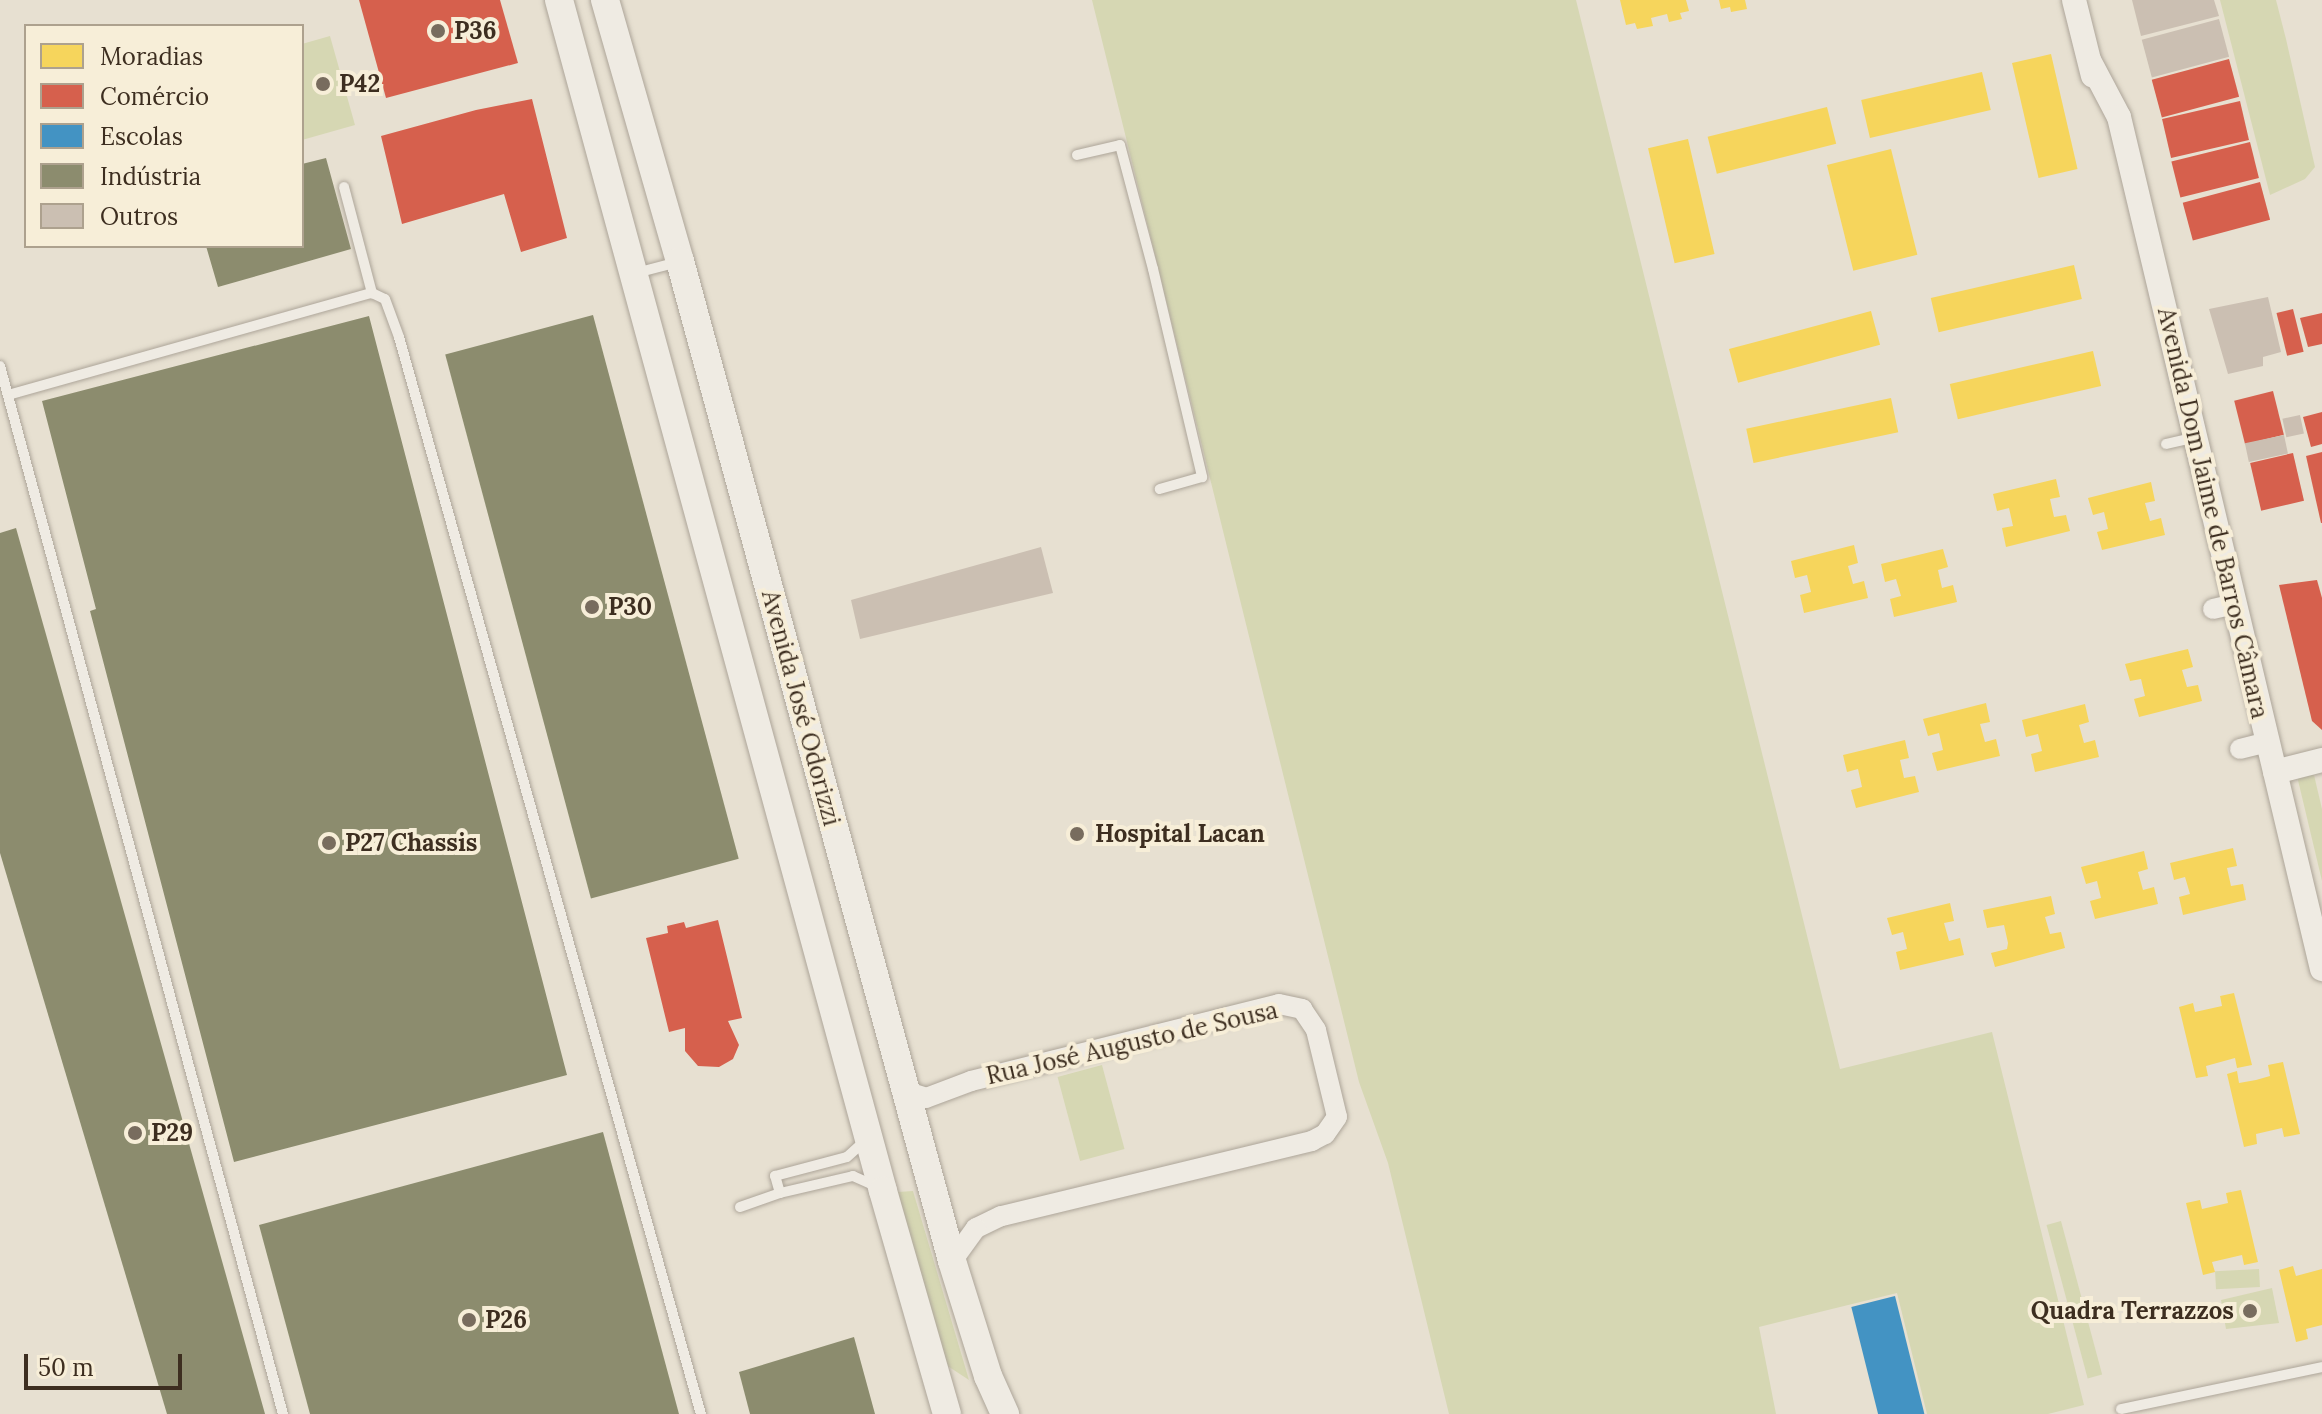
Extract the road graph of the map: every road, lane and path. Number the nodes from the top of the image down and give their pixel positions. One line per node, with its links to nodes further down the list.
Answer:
1 (559, 0): 9 (main road, Avenida José Odorizzi)
2 (605, 0): 8 (main road, Avenida José Odorizzi)
3 (2074, 0): 4 (street, Avenida Dom Jaime de Barros Câmara)
4 (2090, 62): 7 (street, Avenida Dom Jaime de Barros Câmara); 7 (street, Avenida Dom Jaime de Barros Câmara)
5 (1077, 155): 15 (lane)
6 (344, 187): 10 (lane)
7 (2146, 236): 13 (street, Avenida Dom Jaime de Barros Câmara)
8 (680, 261): 9 (lane); 21 (main road, Avenida José Odorizzi)
9 (634, 274): 22 (main road, Avenida José Odorizzi)
10 (372, 293): 12 (lane); 32 (lane)
11 (0, 366): 12 (lane)
12 (8, 395): 31 (lane)
13 (2193, 438): 14 (lane); 16 (street, Avenida Dom Jaime de Barros Câmara)
14 (2166, 444)
15 (1160, 489)
16 (2268, 742): 17 (street); 19 (street, Avenida Dom Jaime de Barros Câmara)
17 (2240, 749)
18 (2322, 760): 19 (street)
19 (2275, 772): 20 (street, Avenida Dom Jaime de Barros Câmara)
20 (2322, 969)
21 (905, 1091): 28 (main road, Avenida José Odorizzi); 28 (street, Rua José Augusto de Sousa)
22 (869, 1136): 23 (lane); 25 (main road, Avenida José Odorizzi)
23 (847, 1157): 24 (lane); 26 (lane)
24 (853, 1176): 25 (lane); 26 (lane)
25 (883, 1191): 33 (main road, Avenida José Odorizzi)
26 (780, 1193): 27 (lane)
27 (740, 1207)
28 (952, 1261): 34 (main road, Avenida José Odorizzi)
29 (2322, 1367): 30 (lane)
30 (2121, 1409)
31 (283, 1414)
32 (701, 1414)
33 (947, 1414)
34 (1005, 1414)

